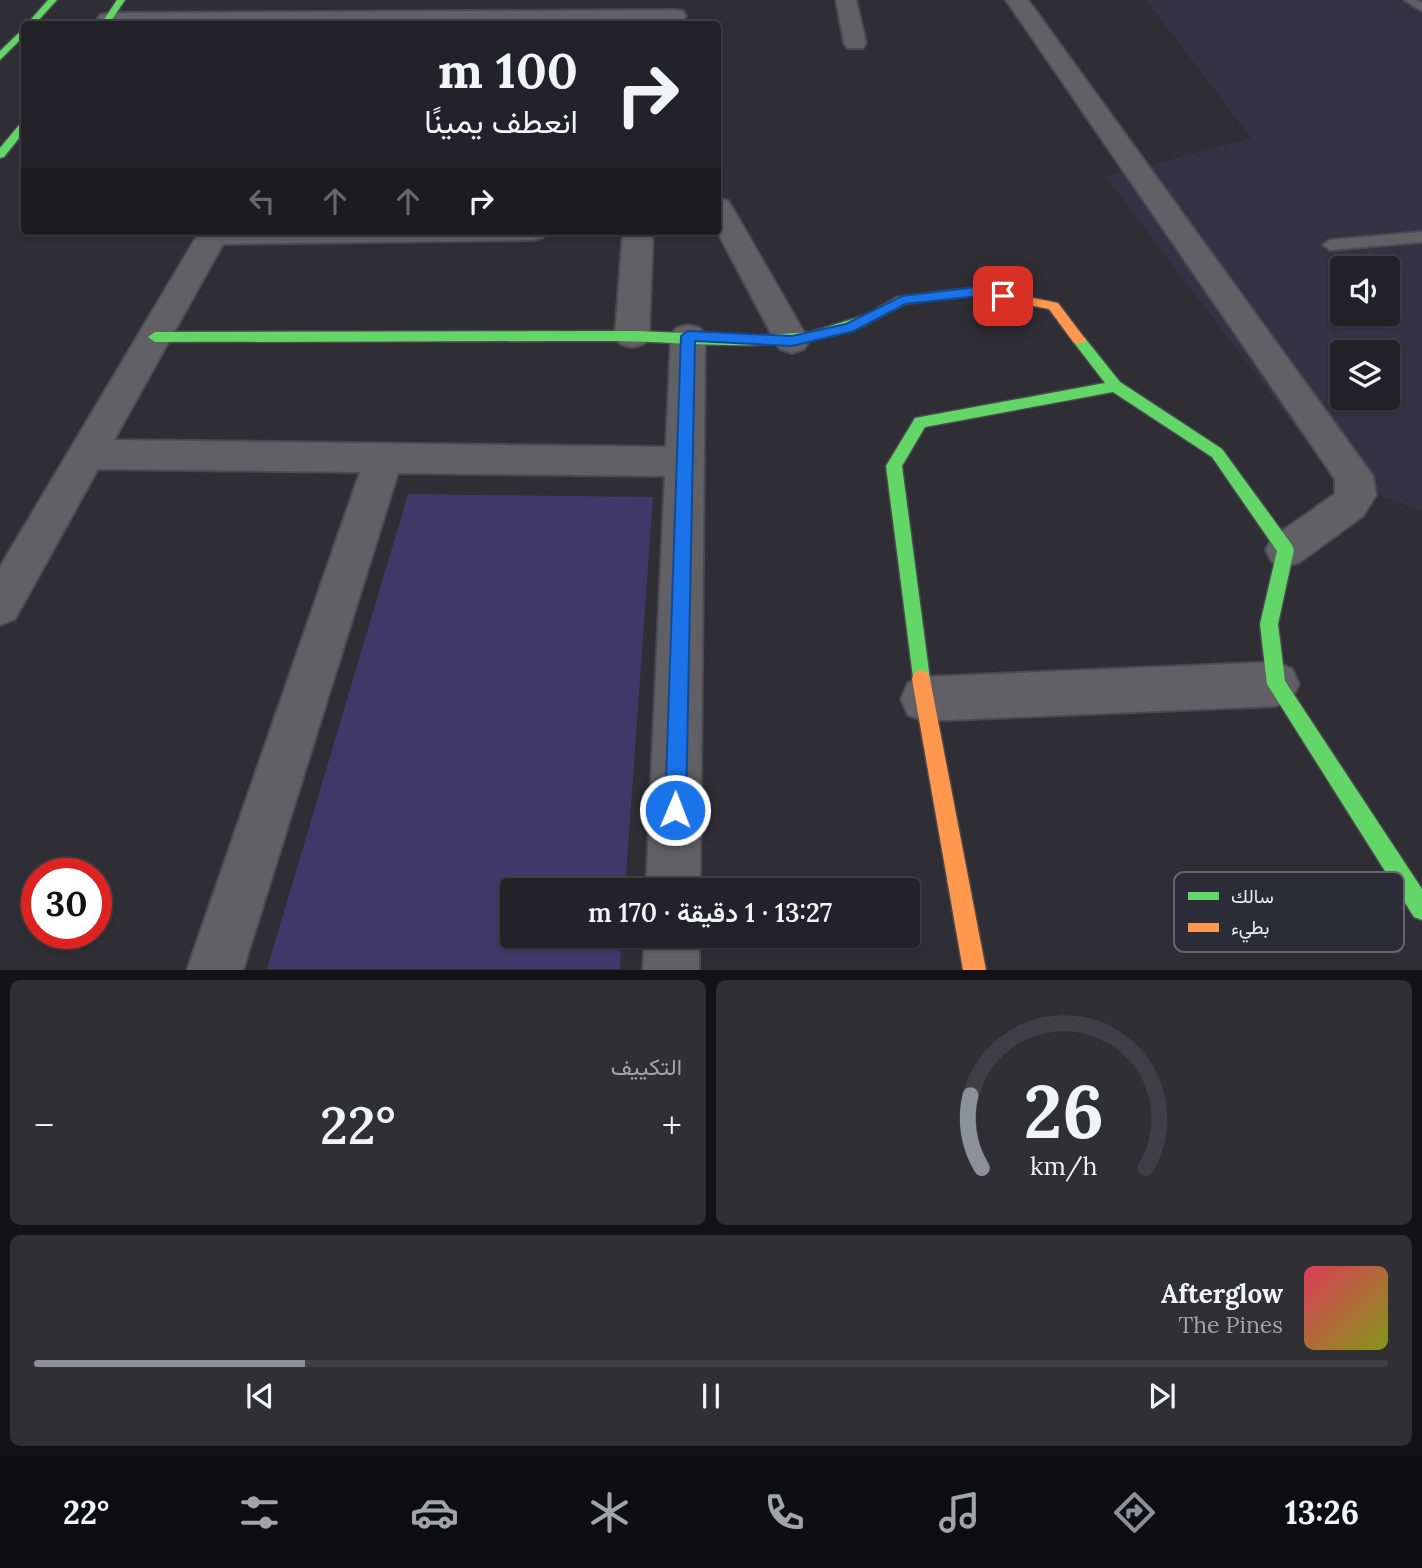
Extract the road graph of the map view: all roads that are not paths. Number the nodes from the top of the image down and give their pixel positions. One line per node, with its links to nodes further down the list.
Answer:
1 (52, 0): 10 (main road)
2 (121, 0): 11 (main road)
3 (846, 0): 14 (street)
4 (1017, 0): 31 (street)
5 (1409, 0): 6 (lane)
6 (1422, 8)
7 (499, 9): 8 (street); 9 (street)
8 (675, 13)
9 (334, 14): 12 (street)
10 (33, 21)
11 (108, 21)
12 (135, 21)
13 (21, 34): 15 (main road)
14 (855, 43)
15 (0, 57)
16 (21, 130): 17 (main road)
17 (0, 155)
18 (721, 222): 26 (street)
19 (213, 235): 25 (street)
20 (638, 235): 23 (street)
21 (1422, 237): 22 (lane)
22 (1330, 245)
23 (632, 336): 24 (main road); 25 (main road)
24 (688, 336): 26 (main road); 30 (street)
25 (155, 337): 28 (street)
26 (792, 341): 27 (main road)
27 (1115, 386): 31 (main road); 34 (main road)
28 (87, 454): 29 (street); 32 (street)
29 (384, 458): 30 (street); 40 (street)
30 (684, 462): 36 (street)
31 (1286, 551): 33 (main road)
32 (0, 606)
33 (1276, 684): 34 (street); 35 (main road)
34 (924, 699): 42 (main road)
35 (1398, 872)
36 (673, 878)
37 (1404, 881): 38 (main road)
38 (1422, 909)
39 (672, 948): 41 (street)
40 (215, 970)
41 (671, 970)
42 (975, 970)

